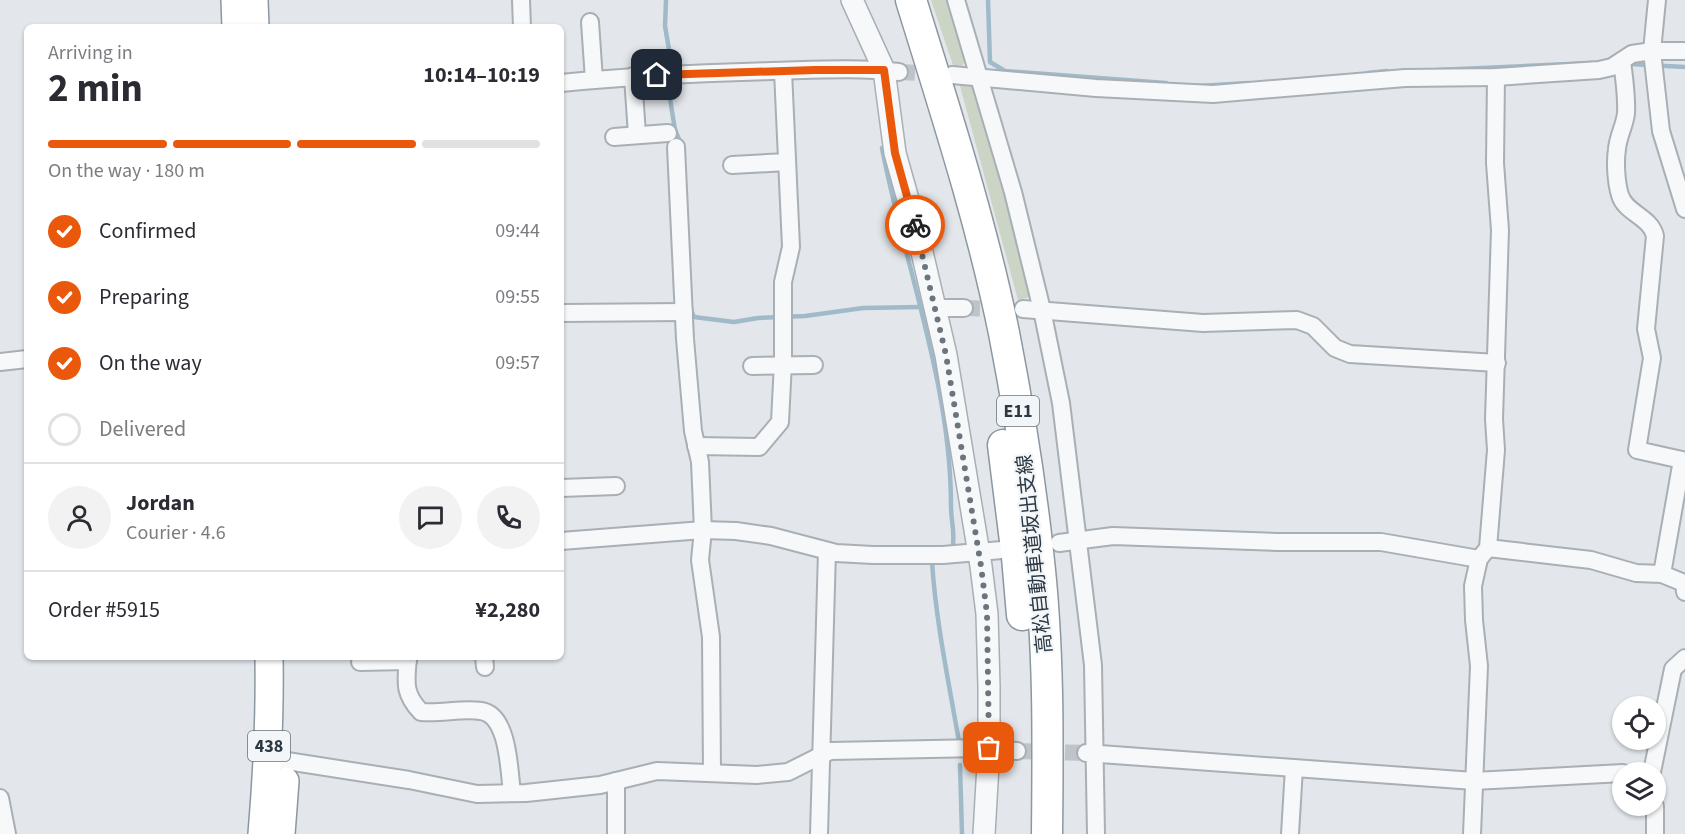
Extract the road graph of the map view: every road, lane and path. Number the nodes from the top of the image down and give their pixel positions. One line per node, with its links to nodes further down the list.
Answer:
1 (235, 0): 10 (highway)
2 (254, 0): 11 (highway)
3 (521, 0): 12 (street)
4 (852, 0): 17 (street)
5 (890, 0): 80 (highway, 高松自動車道坂出支線 / E11)
6 (911, 0): 47 (highway, 高松自動車道坂出支線 / E11)
7 (956, 0): 20 (street)
8 (1657, 0): 14 (street)
9 (590, 22): 22 (street)
10 (236, 24)
11 (255, 24)
12 (522, 24)
13 (1685, 51): 14 (street)
14 (1656, 58): 15 (street); 28 (street)
15 (1623, 62): 21 (street); 52 (street)
16 (783, 71): 17 (street); 19 (street); 26 (street)
17 (891, 71): 29 (street)
18 (952, 75): 20 (street)
19 (633, 76): 22 (street); 24 (street)
20 (979, 77): 21 (street); 32 (street)
21 (1496, 77): 37 (street)
22 (594, 80): 23 (street)
23 (564, 83)
24 (638, 135): 25 (street); 33 (street)
25 (614, 137)
26 (787, 162): 27 (street); 39 (street)
27 (732, 165)
28 (1685, 209)
29 (935, 308): 30 (street); 50 (street)
30 (964, 308)
31 (1023, 309): 32 (street)
32 (1042, 310): 37 (street); 45 (street)
33 (684, 312): 34 (street); 41 (street)
34 (564, 313)
35 (24, 359): 36 (street)
36 (0, 362)
37 (1497, 363): 51 (street)
38 (813, 364): 39 (street)
39 (783, 365): 40 (street); 41 (street)
40 (752, 366)
41 (696, 446): 44 (street)
42 (616, 486): 43 (street)
43 (564, 488)
44 (703, 530): 46 (street); 49 (street); 67 (street)
45 (1077, 540): 47 (street); 51 (street); 62 (street)
46 (564, 541)
47 (1049, 549): 81 (highway, 高松自動車道坂出支線 / E11); 82 (highway)
48 (1002, 550): 50 (street)
49 (827, 551): 50 (street); 63 (street)
50 (978, 553): 60 (street)
51 (1483, 553): 52 (street); 70 (street)
52 (1662, 574): 53 (street)
53 (1685, 592)
54 (1685, 658): 65 (street)
55 (269, 660): 64 (highway, 438)
56 (287, 660): 64 (highway, 438)
57 (392, 660): 59 (street)
58 (408, 660): 71 (street)
59 (360, 662)
60 (989, 748): 61 (street); 63 (street); 79 (street)
61 (1017, 751)
62 (1090, 754): 66 (street); 83 (street)
63 (821, 756): 67 (street); 78 (street)
64 (277, 759): 71 (street); 75 (highway, 438); 76 (highway, 438)
65 (1654, 762)
66 (1294, 768): 70 (street); 84 (street)
67 (712, 773): 69 (street)
68 (1612, 773): 70 (street)
69 (616, 781): 71 (street); 77 (street)
70 (1474, 781): 85 (street)
71 (512, 793)
72 (0, 798): 74 (street)
73 (1656, 816): 86 (street)
74 (7, 834)
75 (262, 834)
76 (281, 834)
77 (616, 834)
78 (819, 834)
79 (984, 834)
80 (1026, 834)
81 (1047, 834)
82 (1067, 834)
83 (1096, 834)
84 (1290, 834)
85 (1472, 834)
86 (1655, 834)

